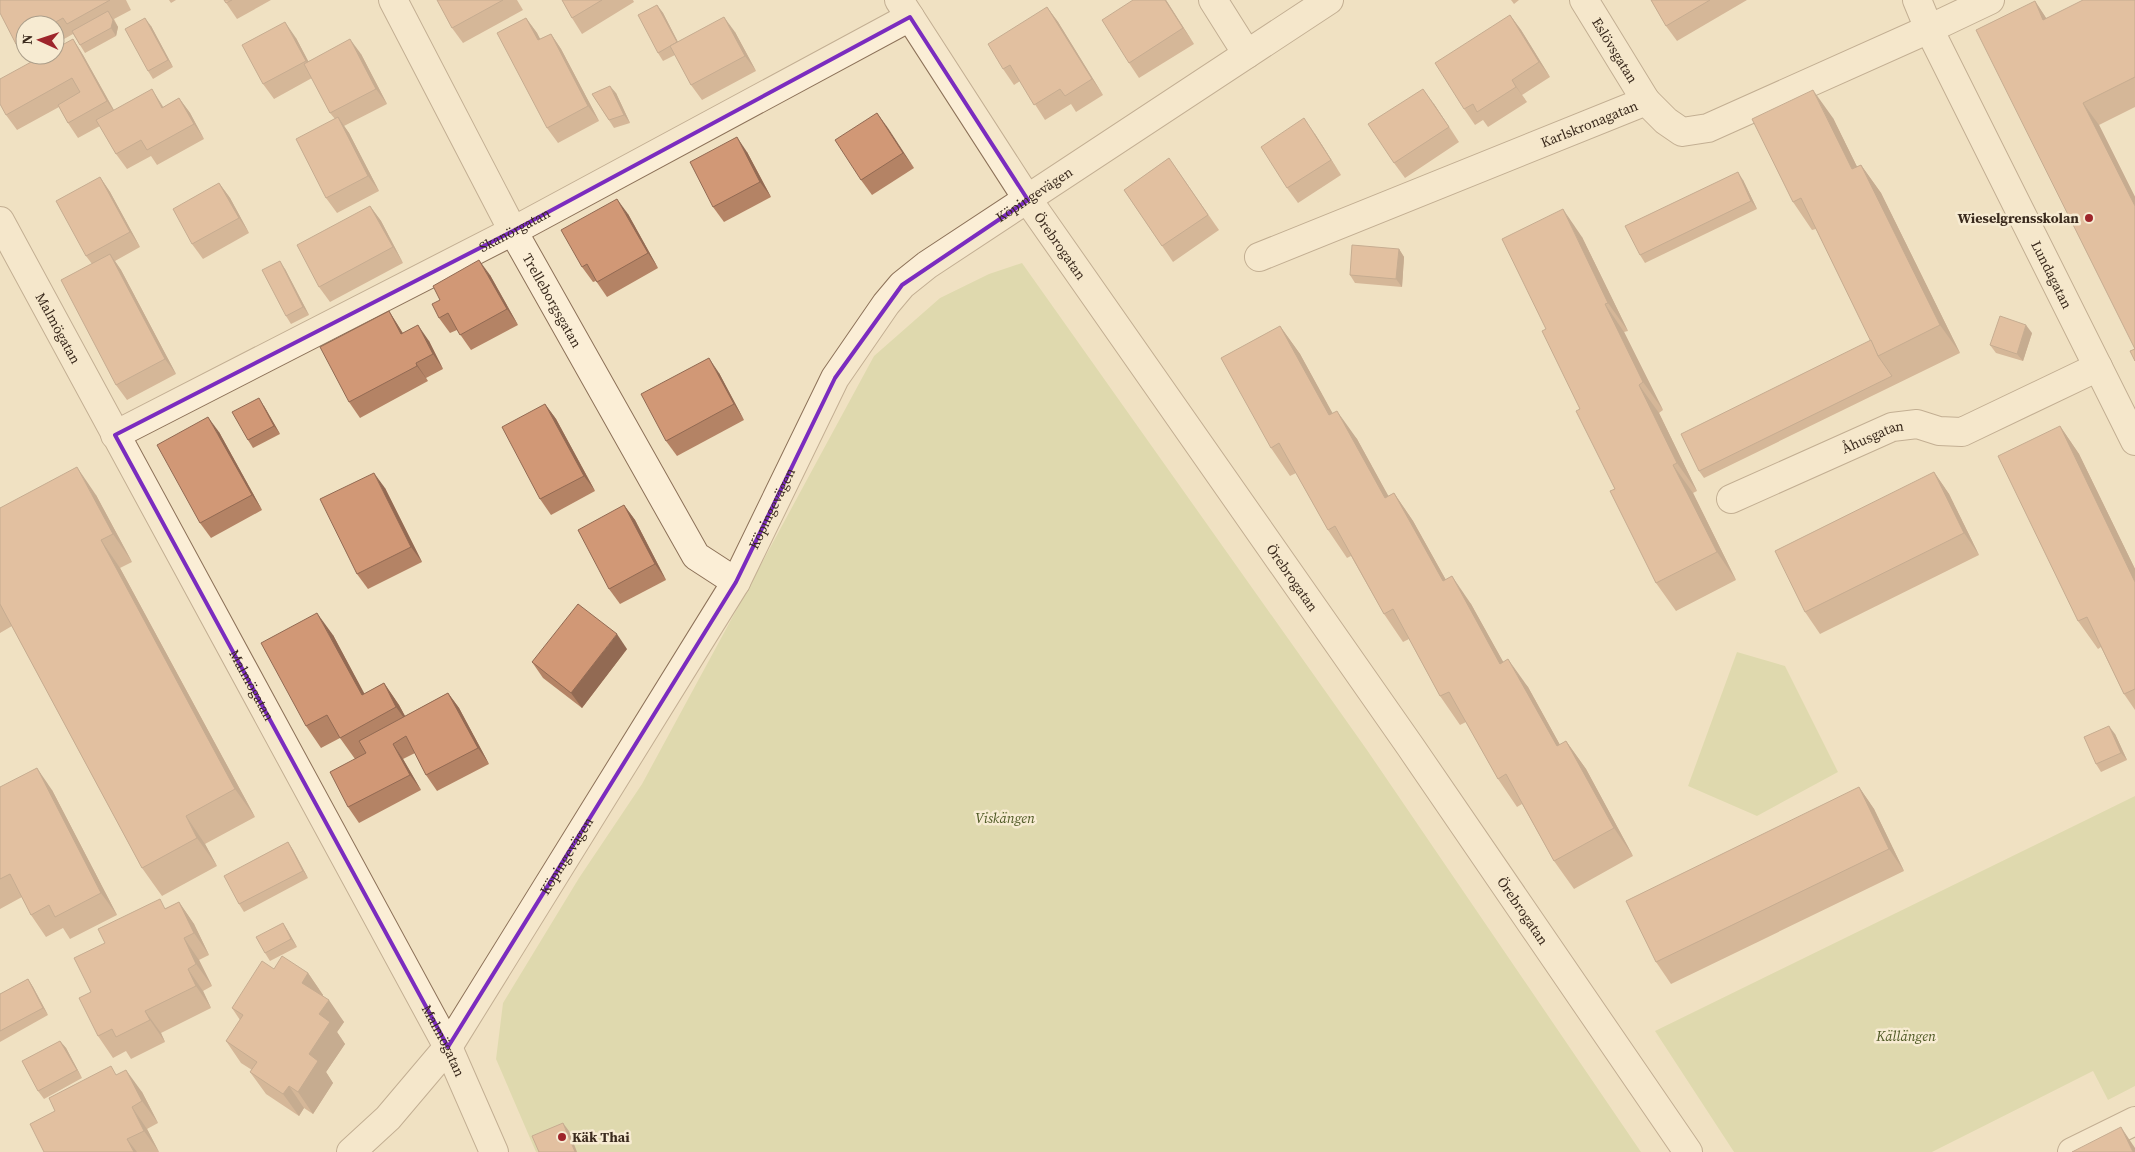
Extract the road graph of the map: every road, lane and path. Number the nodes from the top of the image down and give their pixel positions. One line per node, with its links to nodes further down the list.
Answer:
1 (393, 0): 13 (street, Trelleborgsgatan)
2 (1213, 0): 9 (street)
3 (1329, 0): 9 (street, Köpingevägen)
4 (1584, 0): 10 (street, Eslövsgatan)
5 (1917, 0): 8 (street, Lundagatan)
6 (1990, 0): 8 (street, Karlskronagatan)
7 (905, 8): 11 (street, Örebrogatan); 13 (street, Skanörgatan)
8 (1929, 30): 10 (street, Karlskronagatan); 15 (street, Lundagatan)
9 (1247, 54): 11 (street, Köpingevägen)
10 (1646, 101): 14 (street, Karlskronagatan)
11 (1028, 200): 19 (street, Köpingevägen); 24 (street, Örebrogatan)
12 (0, 221): 16 (street, Malmögatan)
13 (513, 230): 16 (street, Skanörgatan); 19 (street, Trelleborgsgatan)
14 (1259, 257)
15 (2098, 367): 17 (street, Lundagatan); 18 (street, Åhusgatan)
16 (115, 435): 20 (street, Malmögatan)
17 (2135, 441)
18 (1731, 499)
19 (736, 582): 20 (street, Köpingevägen)
20 (448, 1047): 22 (street, Köpingevägen); 23 (street, Malmögatan)
21 (2135, 1121): 25 (street)
22 (351, 1152)
23 (494, 1152)
24 (1688, 1152)
25 (2072, 1152)

